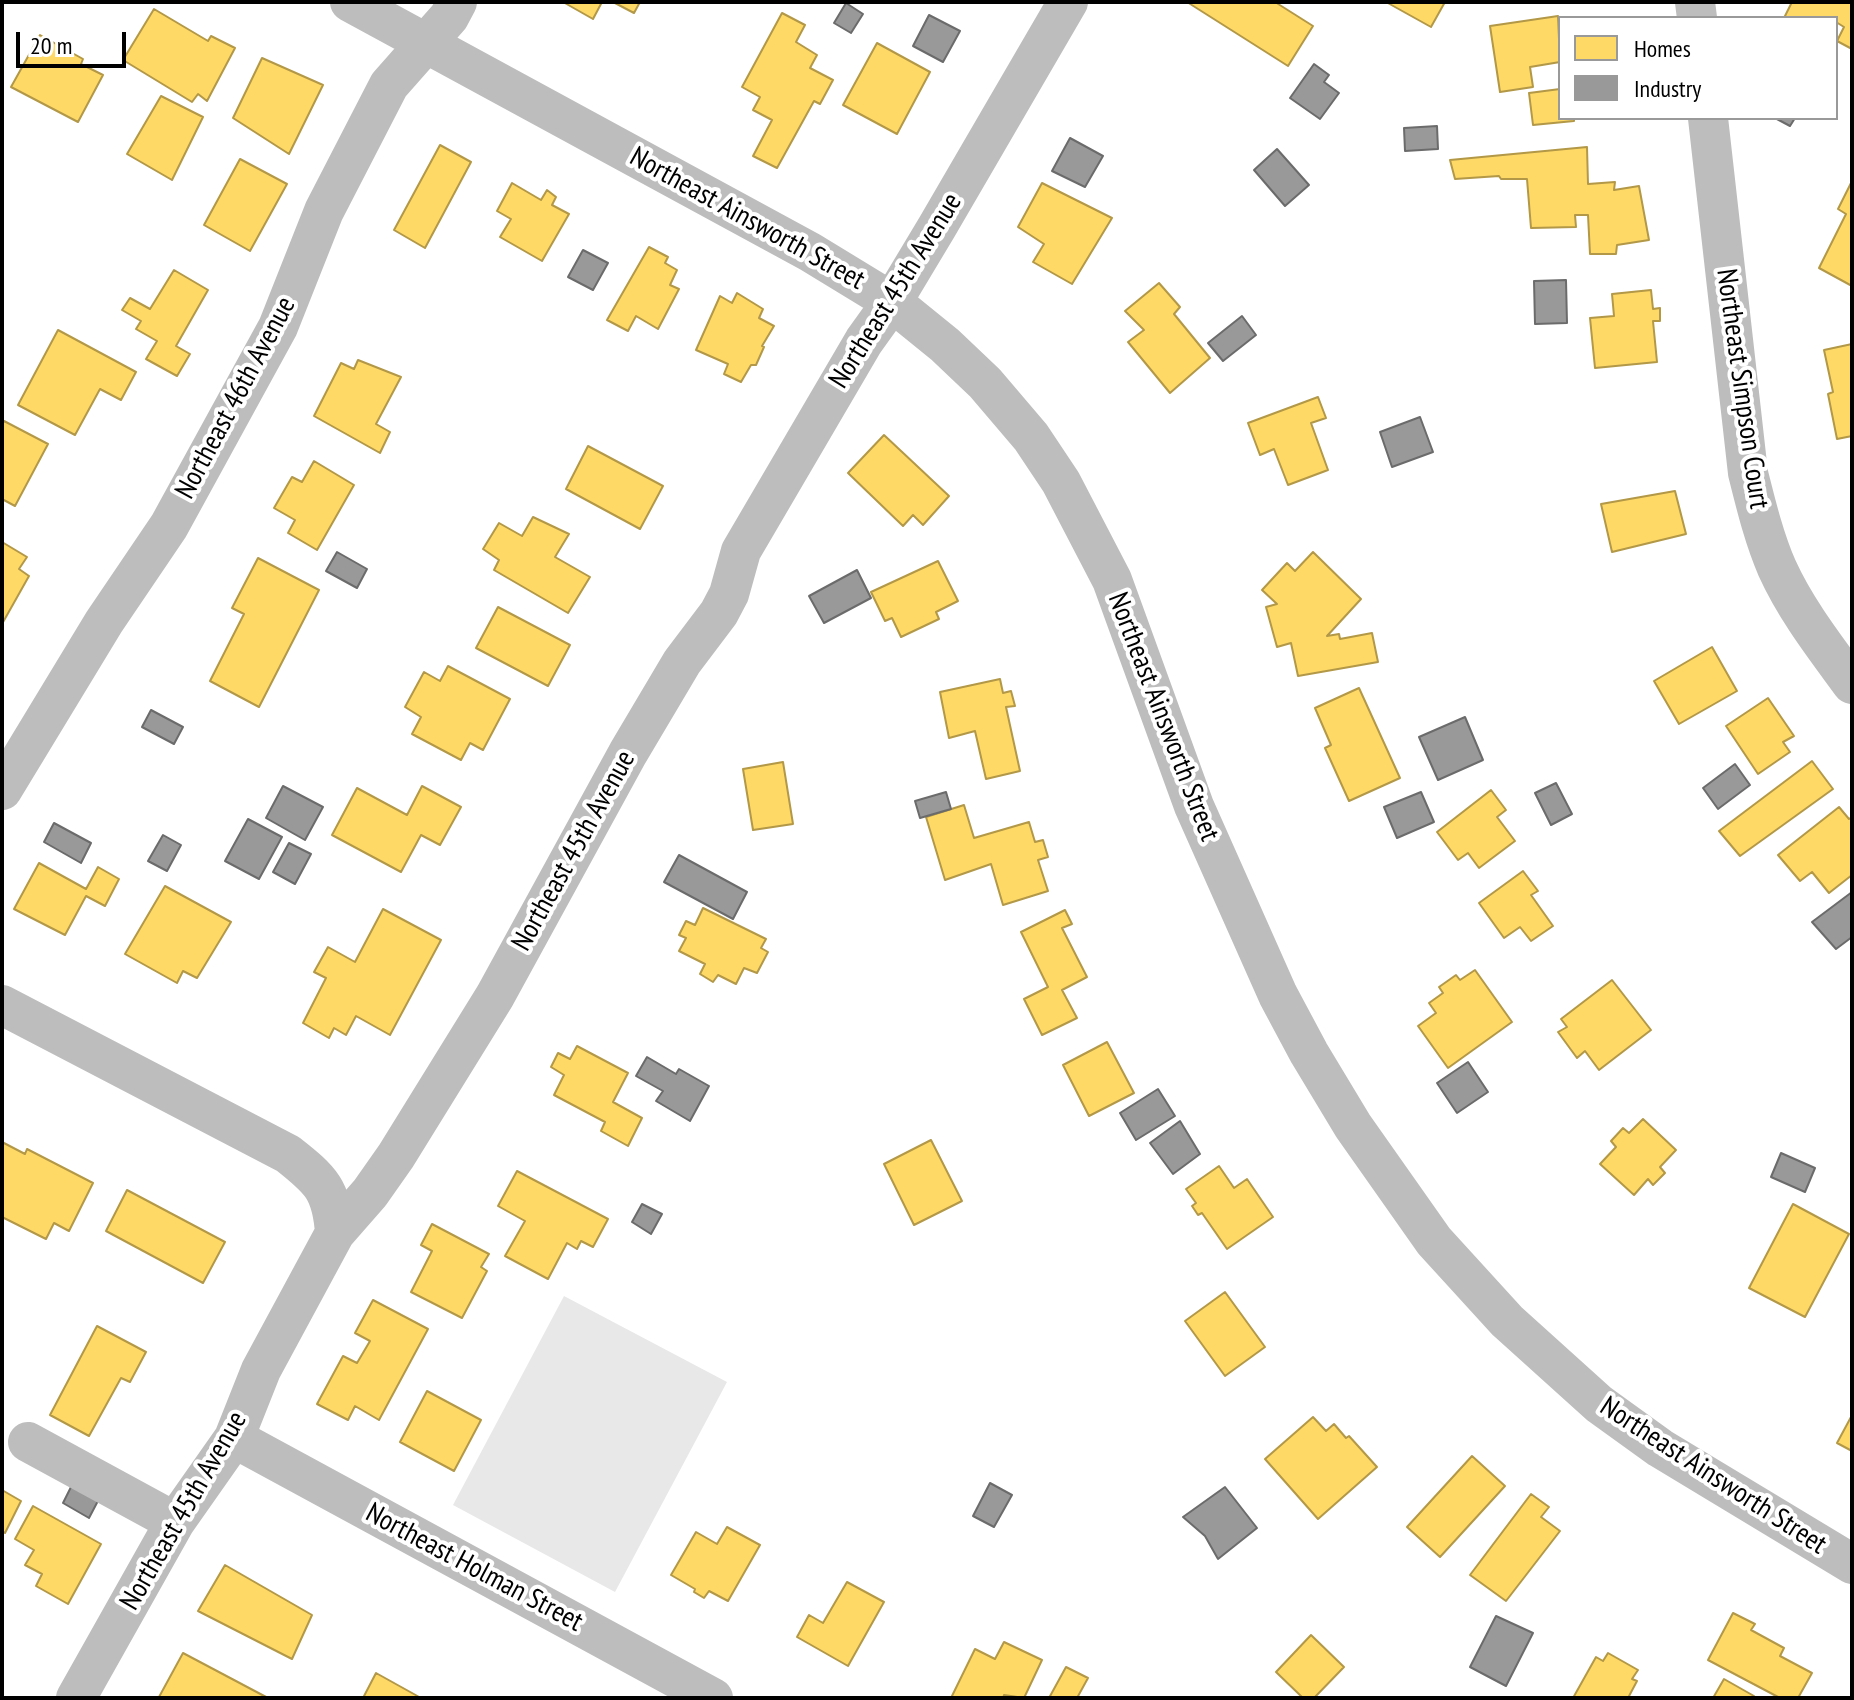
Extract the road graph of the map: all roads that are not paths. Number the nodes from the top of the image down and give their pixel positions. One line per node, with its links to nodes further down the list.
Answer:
1 (350, 2): 4 (street, Northeast Ainsworth Street)
2 (457, 2): 4 (street, Northeast 46th Avenue)
3 (1068, 2): 6 (street, Northeast 45th Avenue)
4 (427, 42): 6 (street, Northeast Ainsworth Street); 8 (street, Northeast 46th Avenue)
5 (1708, 120): 7 (street, Northeast Simpson Court)
6 (892, 302): 10 (street, Northeast 45th Avenue); 14 (street, Northeast Ainsworth Street)
7 (1852, 684)
8 (2, 790)
9 (2, 1005): 10 (street)
10 (335, 1233): 11 (street, Northeast 45th Avenue)
11 (234, 1438): 13 (street, Northeast 45th Avenue); 16 (street, Northeast Holman Street)
12 (28, 1442): 13 (street)
13 (175, 1522): 15 (street, Northeast 45th Avenue)
14 (1852, 1564)
15 (76, 1698)
16 (713, 1698)

